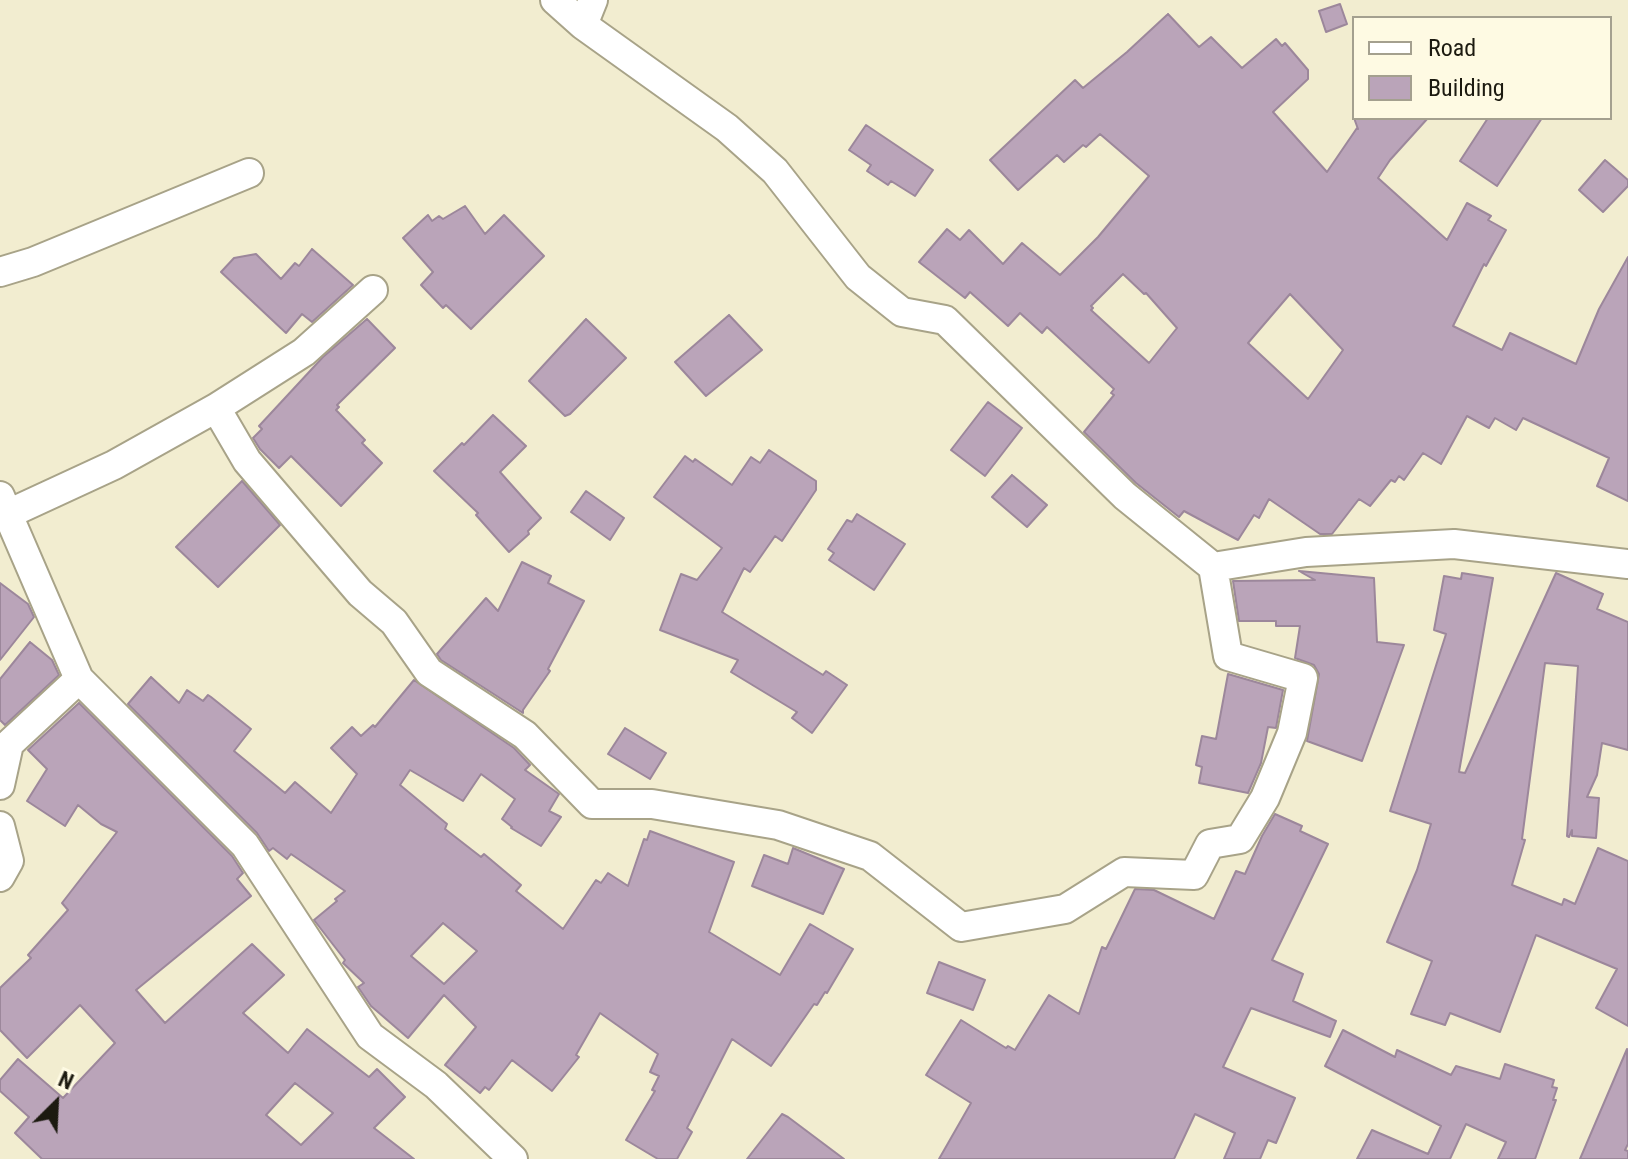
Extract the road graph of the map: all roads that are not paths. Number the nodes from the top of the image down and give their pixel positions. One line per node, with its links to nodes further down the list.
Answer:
1 (555, 0): 2 (street)
2 (588, 13): 9 (street)
3 (249, 173): 4 (street)
4 (0, 272)
5 (373, 290): 6 (street)
6 (216, 408): 7 (street); 9 (street)
7 (3, 508): 10 (street)
8 (1628, 564): 9 (street)
9 (1213, 567)
10 (79, 679): 11 (street); 14 (street)
11 (0, 785)
12 (0, 826): 13 (street)
13 (0, 877)
14 (513, 1159)

